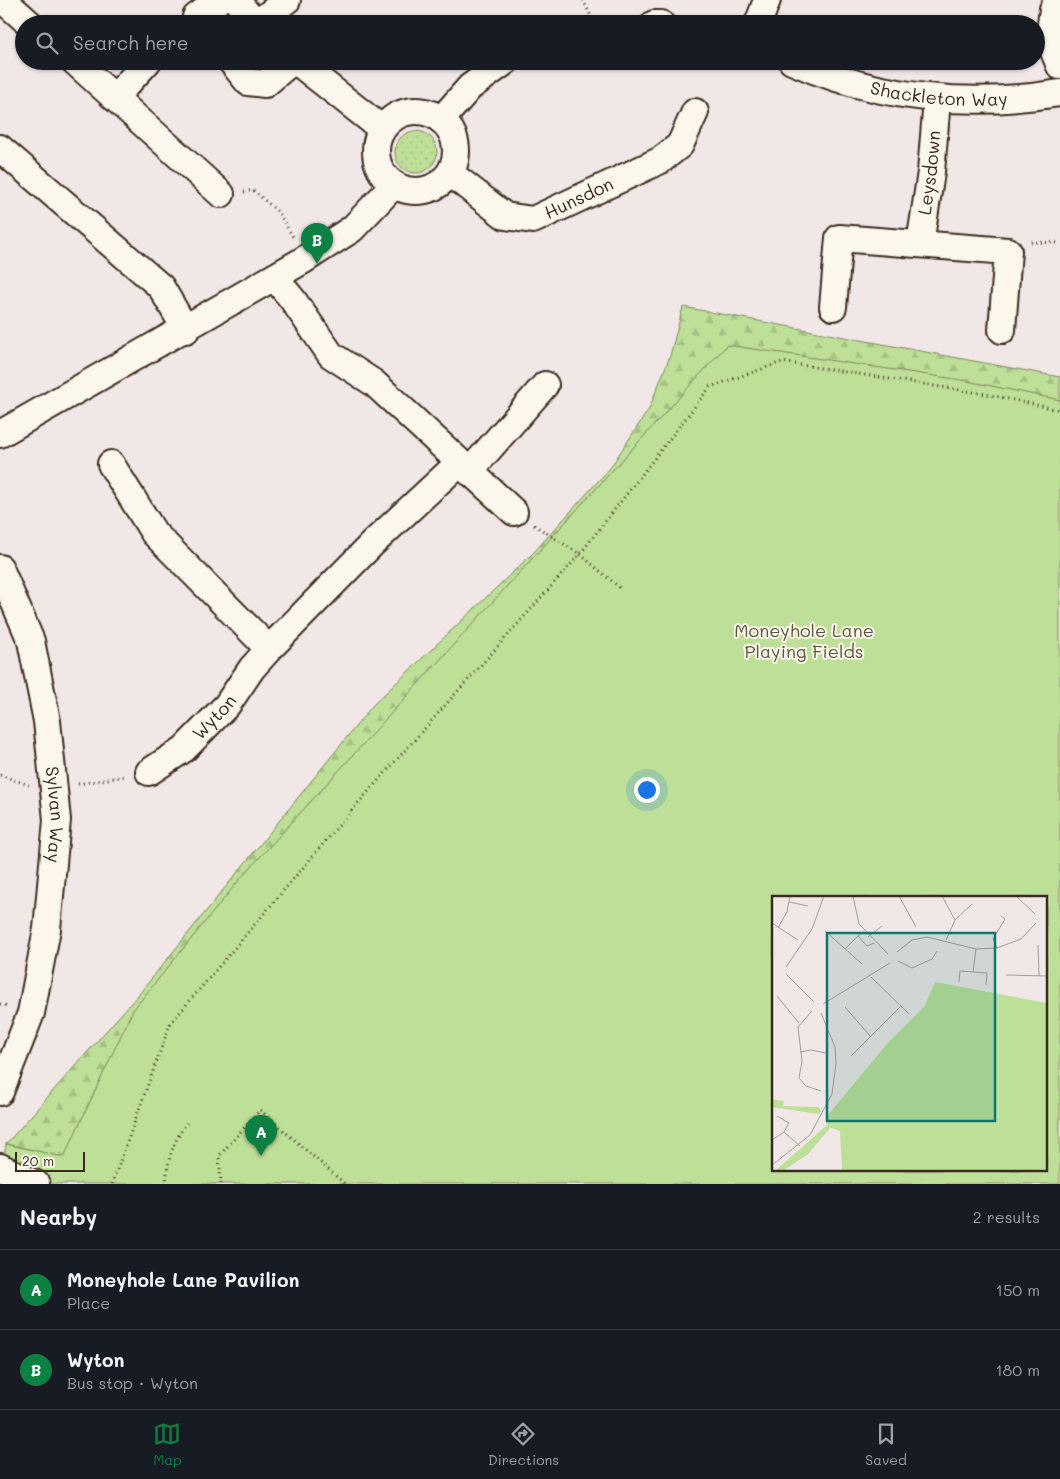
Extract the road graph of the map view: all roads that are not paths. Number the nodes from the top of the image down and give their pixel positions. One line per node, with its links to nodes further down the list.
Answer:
1 (3, 0): 7 (street)
2 (219, 0): 8 (street)
3 (236, 0): 9 (street)
4 (287, 0): 10 (street)
5 (766, 0): 11 (street)
6 (1059, 0): 12 (street)
7 (20, 15)
8 (203, 15)
9 (248, 15)
10 (268, 15)
11 (761, 15)
12 (1060, 66)
13 (84, 70): 21 (street)
14 (140, 70): 21 (street)
15 (238, 70): 16 (street)
16 (281, 70)
17 (307, 70): 25 (street)
18 (494, 70): 24 (street)
19 (817, 70): 22 (street, Shackleton Way)
20 (1060, 93): 22 (street, Shackleton Way)
21 (115, 97): 29 (street)
22 (937, 100): 30 (street, Leysdown)
23 (695, 112): 27 (street, Hunsdon)
24 (441, 120): 25 (street); 27 (street)
25 (382, 129): 28 (street)
26 (0, 148): 33 (street)
27 (450, 173): 28 (street)
28 (394, 185): 31 (street)
29 (221, 194)
30 (920, 244): 32 (street); 34 (street)
31 (274, 278): 33 (street); 38 (street)
32 (833, 307)
33 (186, 330): 36 (street)
34 (1002, 330)
35 (544, 385): 38 (street, Wyton)
36 (0, 434)
37 (111, 464): 41 (street)
38 (464, 467): 39 (street); 41 (street, Wyton)
39 (514, 512)
40 (0, 568): 43 (street, Sylvan Way)
41 (269, 649): 42 (street, Wyton)
42 (149, 772)
43 (0, 1092)
44 (0, 1167): 45 (street)
45 (36, 1184)

